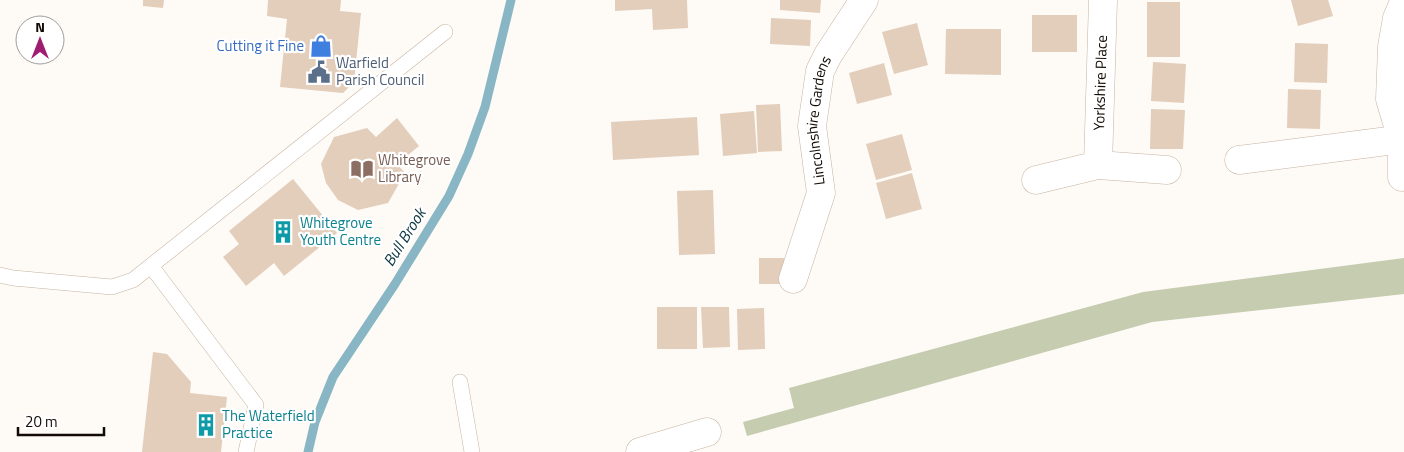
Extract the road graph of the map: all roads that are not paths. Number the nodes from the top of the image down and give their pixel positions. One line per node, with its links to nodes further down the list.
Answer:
1 (864, 0): 13 (street, Lincolnshire Gardens)
2 (1102, 0): 7 (street, Yorkshire Place)
3 (1404, 2): 5 (street)
4 (445, 32): 11 (lane)
5 (1403, 139): 6 (street); 9 (street)
6 (1239, 160)
7 (1098, 165): 8 (street); 10 (street)
8 (1167, 170)
9 (1402, 177)
10 (1036, 180)
11 (152, 266): 12 (lane); 16 (lane)
12 (0, 275)
13 (793, 279)
14 (460, 382): 17 (lane)
15 (707, 432): 18 (street)
16 (246, 452)
17 (472, 452)
18 (640, 452)

